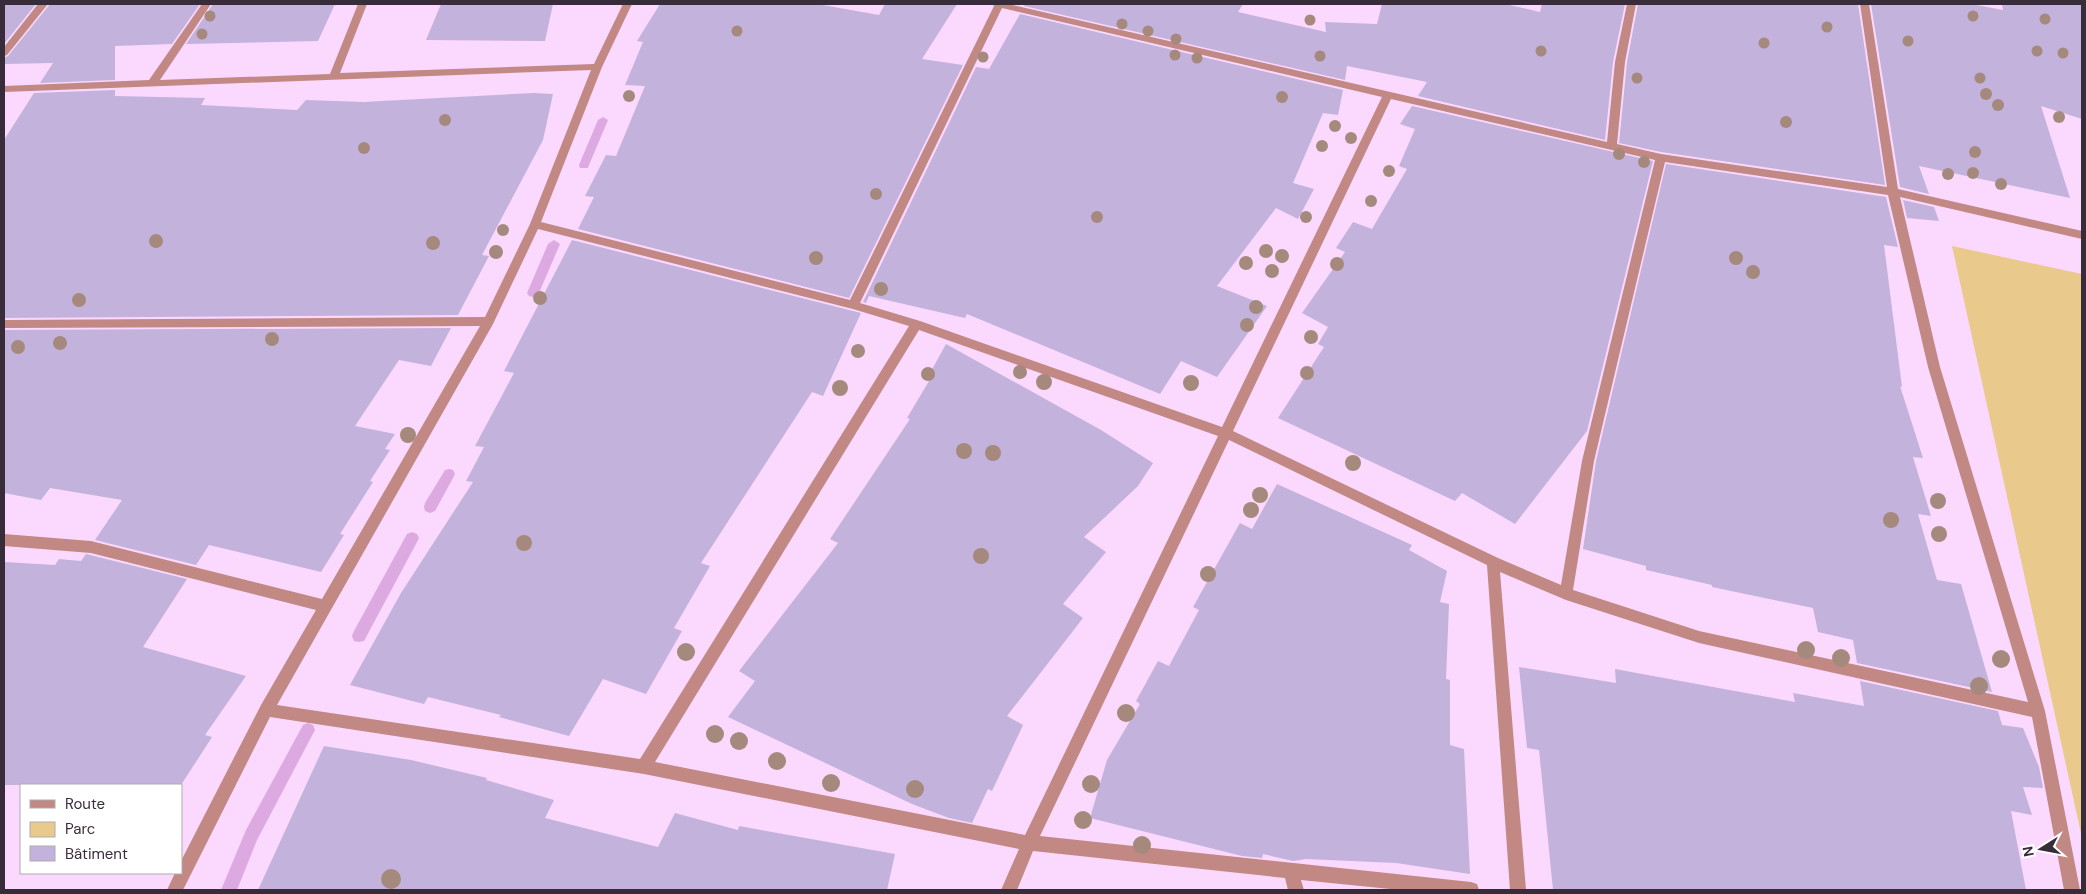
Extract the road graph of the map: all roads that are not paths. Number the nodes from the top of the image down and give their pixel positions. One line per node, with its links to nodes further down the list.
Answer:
1 (43, 4): 8 (street)
2 (206, 4): 11 (street)
3 (362, 4): 10 (street)
4 (628, 4): 9 (street)
5 (998, 4): 13 (street); 19 (street)
6 (1632, 4): 14 (street)
7 (1865, 4): 16 (street)
8 (4, 53)
9 (597, 67): 10 (street); 17 (street)
10 (334, 77): 11 (street)
11 (152, 84): 12 (street)
12 (4, 89)
13 (1388, 95): 14 (street); 23 (street)
14 (1612, 146): 15 (street)
15 (1661, 158): 16 (street); 26 (street)
16 (1893, 192): 18 (street); 29 (street)
17 (535, 224): 19 (street); 20 (street)
18 (2082, 235)
19 (853, 304): 22 (street)
20 (489, 321): 21 (street); 27 (street)
21 (4, 324)
22 (916, 324): 23 (street); 30 (street)
23 (1225, 433): 25 (street); 31 (street)
24 (4, 540): 27 (street)
25 (1493, 562): 26 (street); 37 (street)
26 (1566, 594): 29 (street)
27 (324, 606): 28 (street)
28 (266, 710): 30 (street); 33 (street)
29 (2038, 711): 38 (street)
30 (644, 767): 31 (street)
31 (1029, 843): 32 (street); 34 (street)
32 (1291, 871): 35 (street); 36 (street)
33 (175, 890)
34 (1009, 890)
35 (1296, 890)
36 (1471, 890)
37 (1518, 890)
38 (2072, 890)

